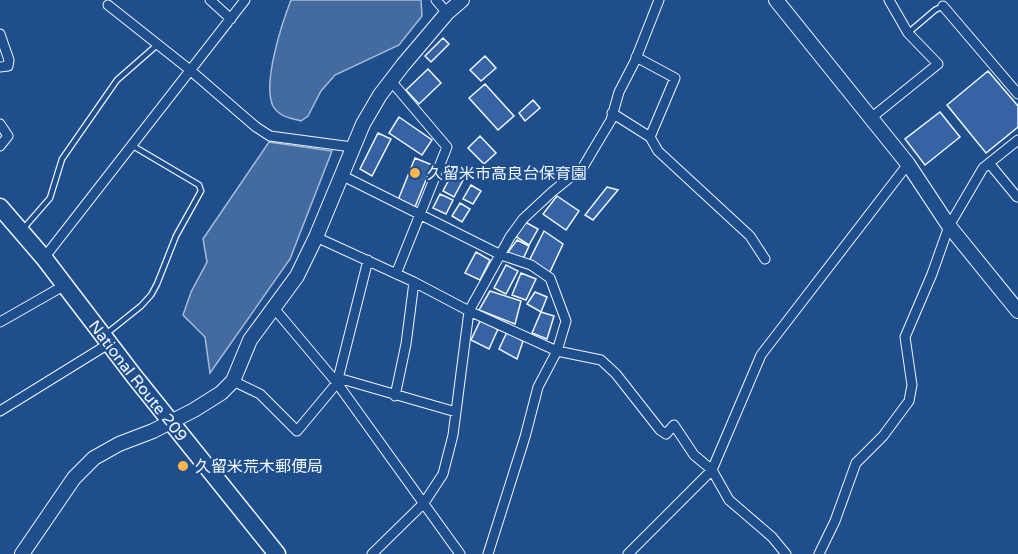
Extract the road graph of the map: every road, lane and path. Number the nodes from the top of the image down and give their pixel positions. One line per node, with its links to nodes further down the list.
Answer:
1 (210, 0): 11 (street)
2 (245, 0): 11 (street)
3 (436, 0): 10 (street)
4 (462, 0): 10 (street)
5 (659, 0): 15 (street)
6 (776, 0): 21 (street)
7 (889, 0): 12 (street)
8 (108, 3): 14 (street)
9 (943, 6): 12 (lane); 19 (street)
10 (447, 13): 18 (street)
11 (231, 19): 17 (street)
12 (908, 33): 21 (street)
13 (0, 34): 16 (street)
14 (158, 44): 17 (street); 35 (lane)
15 (636, 57): 20 (street); 23 (street)
16 (0, 67)
17 (190, 70): 25 (street); 27 (street)
18 (391, 81): 27 (street); 33 (street)
19 (1018, 94)
20 (612, 113): 23 (street); 37 (street)
21 (871, 118): 29 (street)
22 (0, 124): 24 (street)
23 (650, 137): 39 (street)
24 (0, 146)
25 (133, 146): 38 (street); 48 (lane)
26 (1016, 146): 28 (street)
27 (352, 147): 30 (street)
28 (989, 163): 31 (street); 34 (street)
29 (908, 164): 34 (street); 56 (street)
30 (341, 176): 33 (street); 36 (street)
31 (1017, 197)
32 (0, 207): 35 (highway, National Route 209)
33 (420, 216): 37 (street); 41 (street)
34 (949, 226): 46 (street); 65 (street)
35 (21, 231): 38 (highway, National Route 209)
36 (316, 237): 40 (street); 44 (street)
37 (501, 255): 45 (street); 49 (street)
38 (44, 258): 43 (highway, National Route 209)
39 (765, 259)
40 (368, 260): 41 (street); 51 (street)
41 (396, 274): 42 (street)
42 (414, 282): 45 (street); 52 (street)
43 (65, 285): 47 (street); 48 (highway, National Route 209)
44 (273, 307): 50 (street); 51 (street)
45 (469, 311): 49 (street); 54 (street)
46 (1018, 311)
47 (0, 322)
48 (107, 339): 53 (street); 55 (highway, National Route 209)
49 (557, 351): 56 (street); 62 (street)
50 (233, 381): 51 (street); 55 (street)
51 (337, 381): 52 (street); 57 (street)
52 (395, 396): 54 (street)
53 (0, 411)
54 (456, 412): 57 (street)
55 (172, 421): 58 (street); 59 (highway, National Route 209)
56 (712, 470): 63 (street); 64 (street)
57 (424, 502): 60 (street); 61 (street)
58 (22, 554)
59 (277, 554)
60 (372, 554)
61 (460, 554)
62 (488, 554)
63 (628, 554)
64 (786, 554)
65 (819, 554)

